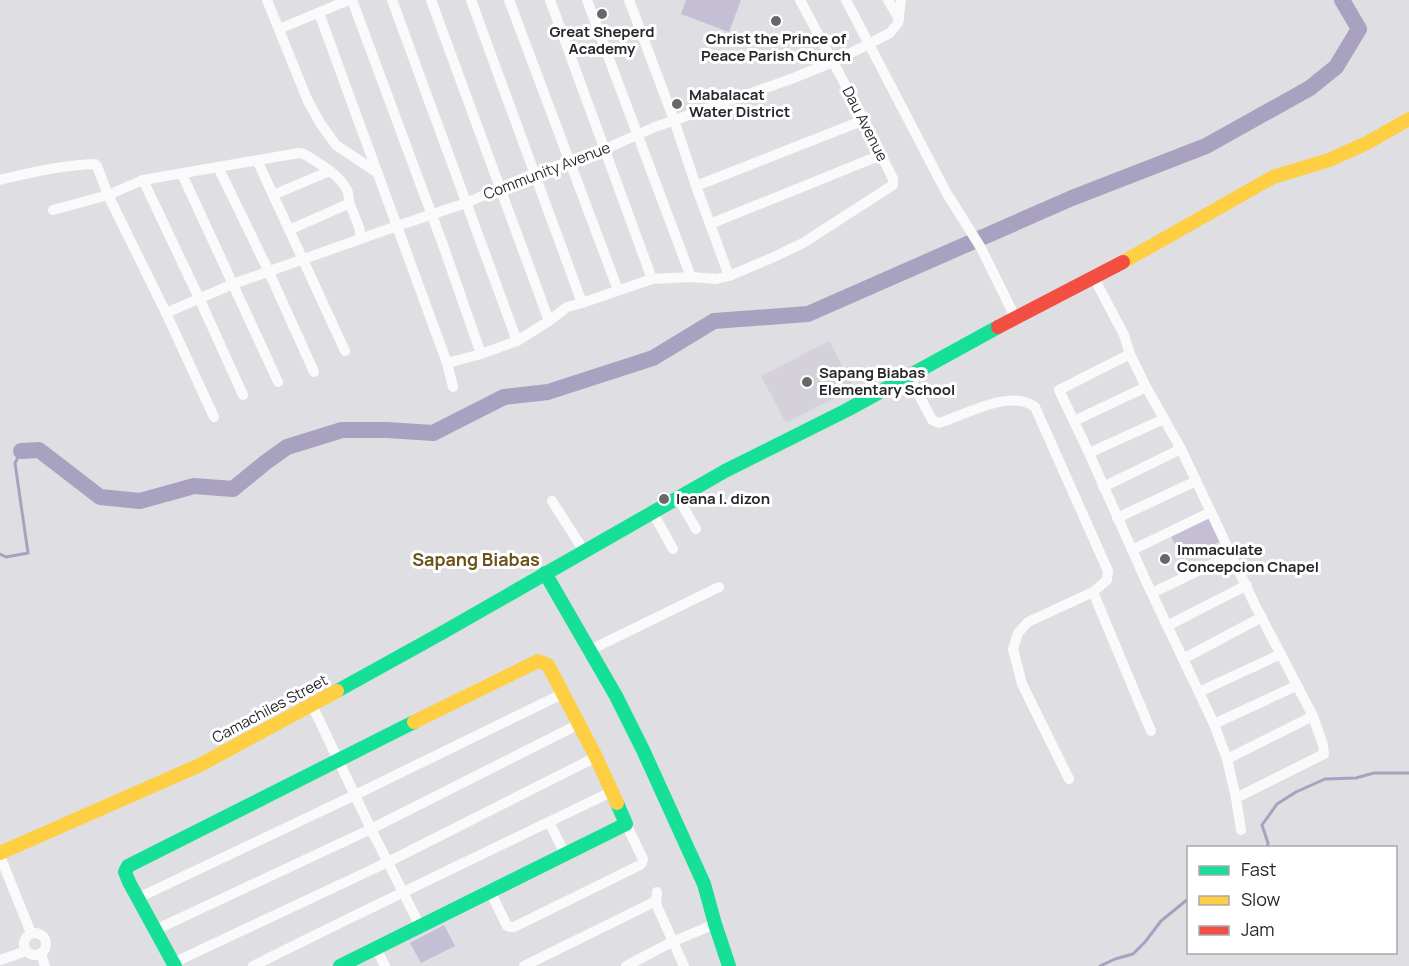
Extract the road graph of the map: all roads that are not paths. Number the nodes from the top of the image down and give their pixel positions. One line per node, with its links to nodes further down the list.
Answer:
1 (267, 0): 16 (street)
2 (350, 0): 14 (street); 41 (street)
3 (392, 0): 39 (street)
4 (431, 0): 35 (street)
5 (471, 0): 30 (street)
6 (509, 0): 26 (street)
7 (550, 0): 23 (street)
8 (587, 0): 22 (street)
9 (629, 0): 20 (street)
10 (800, 0): 18 (street, Dau Avenue)
11 (846, 0): 17 (street)
12 (888, 0): 15 (street)
13 (901, 0): 15 (street)
14 (319, 14): 16 (street); 29 (street)
15 (899, 19): 17 (street, Community Avenue)
16 (279, 29): 29 (street)
17 (868, 44): 18 (street, Community Avenue); 57 (street)
18 (833, 62): 20 (street, Community Avenue); 21 (street, Dau Avenue)
19 (1409, 119): 49 (street, Camachiles Street)
20 (674, 120): 22 (street, Community Avenue); 34 (street)
21 (864, 120): 24 (street, Dau Avenue); 34 (street)
22 (637, 135): 23 (street, Community Avenue); 50 (street)
23 (604, 149): 26 (street, Community Avenue); 51 (street)
24 (881, 155): 42 (street); 48 (street, Dau Avenue)
25 (256, 160): 27 (street); 28 (street); 37 (street)
26 (569, 162): 30 (street, Community Avenue); 53 (street)
27 (218, 167): 31 (street); 47 (street)
28 (330, 171): 37 (street); 38 (street)
29 (378, 173): 43 (street)
30 (535, 173): 35 (street, Community Avenue); 55 (street)
31 (182, 174): 33 (street); 52 (street)
32 (0, 180): 36 (street)
33 (143, 180): 36 (street); 54 (street)
34 (696, 186): 42 (street)
35 (500, 188): 39 (street, Community Avenue); 58 (street)
36 (108, 195): 40 (street); 56 (street)
37 (273, 195): 44 (street)
38 (349, 202): 44 (street); 45 (street)
39 (466, 203): 41 (street, Community Avenue); 59 (street)
40 (53, 210)
41 (431, 214): 43 (street, Community Avenue); 61 (street)
42 (710, 224): 48 (street)
43 (397, 226): 45 (street, Community Avenue); 63 (street)
44 (289, 230): 46 (street)
45 (361, 239): 46 (street, Community Avenue)
46 (303, 260): 47 (street, Community Avenue); 60 (street)
47 (269, 272): 52 (street, Community Avenue); 64 (street)
48 (729, 276): 50 (street)
49 (1094, 276): 57 (street, Camachiles Street); 62 (street)
50 (691, 277): 51 (street)
51 (652, 279): 53 (street)
52 (233, 284): 54 (street, Community Avenue); 66 (street)
53 (618, 290): 55 (street)
54 (199, 298): 56 (street, Community Avenue); 69 (street)
55 (582, 303): 58 (street)
56 (166, 313): 70 (street)
57 (1015, 317): 65 (street, Camachiles Street)
58 (549, 321): 59 (street)
59 (517, 341): 61 (street)
60 (345, 351)
61 (481, 354): 63 (street)
62 (1130, 354): 68 (street); 72 (street)
63 (447, 363): 67 (street)
64 (314, 372)
65 (909, 376): 77 (street, Camachiles Street); 90 (street)
66 (278, 382)
67 (453, 387)
68 (1146, 387): 71 (street); 72 (street)
69 (243, 395)
70 (214, 417)
71 (1164, 419): 73 (street); 74 (street)
72 (1074, 421): 74 (street)
73 (1181, 449): 75 (street); 76 (street)
74 (1089, 453): 76 (street)
75 (1196, 481): 79 (street); 81 (street)
76 (1104, 487): 81 (street)
77 (678, 498): 80 (street, Camachiles Street); 82 (street)
78 (552, 501): 85 (street)
79 (1211, 512): 84 (street); 86 (street)
80 (653, 513): 83 (street); 85 (street, Camachiles Street)
81 (1117, 518): 84 (street)
82 (696, 530)
83 (673, 549)
84 (1132, 550): 91 (street)
85 (584, 551): 87 (street, Camachiles Street)
86 (1231, 555): 88 (street); 91 (street)
87 (545, 573): 94 (street); 100 (street, Camachiles Street)
88 (1247, 585): 92 (street); 93 (street)
89 (719, 587): 94 (street)
90 (1093, 591): 104 (street); 108 (street)
91 (1152, 593): 93 (street)
92 (1262, 617): 95 (street); 96 (street)
93 (1167, 626): 96 (street)
94 (590, 650): 124 (street)
95 (1281, 654): 97 (street); 98 (street)
96 (1183, 659): 98 (street)
97 (1296, 686): 101 (street); 103 (street)
98 (1199, 692): 103 (street)
99 (562, 694): 102 (street); 106 (street); 110 (street)
100 (312, 705): 106 (street); 116 (street, Camachiles Street)
101 (1313, 716): 107 (street); 111 (street)
102 (579, 724): 105 (street); 114 (street)
103 (1214, 724): 107 (street)
104 (1151, 731)
105 (596, 757): 109 (street); 118 (street)
106 (338, 759): 110 (street); 122 (street)
107 (1227, 759): 111 (street)
108 (1069, 779)
109 (611, 792): 112 (street); 113 (street)
110 (355, 795): 114 (street); 122 (street)
111 (1236, 798): 115 (street)
112 (549, 822): 117 (street); 119 (street)
113 (626, 824): 117 (street); 120 (street)
114 (371, 829): 118 (street); 126 (street)
115 (1241, 830)
116 (0, 854): 127 (street)
117 (565, 854): 120 (street)
118 (388, 862): 119 (street); 133 (street)
119 (403, 891): 125 (street); 134 (street)
120 (490, 891): 125 (street)
121 (657, 892): 123 (street)
122 (138, 898): 126 (street)
123 (656, 904): 128 (street); 138 (street)
124 (715, 924): 128 (street); 141 (street)
125 (420, 926): 129 (street)
126 (155, 930): 133 (street)
127 (31, 933): 130 (street); 131 (street)
128 (672, 942): 139 (street); 140 (street)
129 (376, 948): 136 (street); 137 (street)
130 (26, 951): 131 (street); 132 (street)
131 (41, 954): 135 (street)
132 (0, 960)
133 (174, 964)
134 (258, 965)
135 (45, 966)
136 (340, 966)
137 (385, 966)
138 (524, 966)
139 (626, 966)
140 (684, 966)
141 (729, 966)

